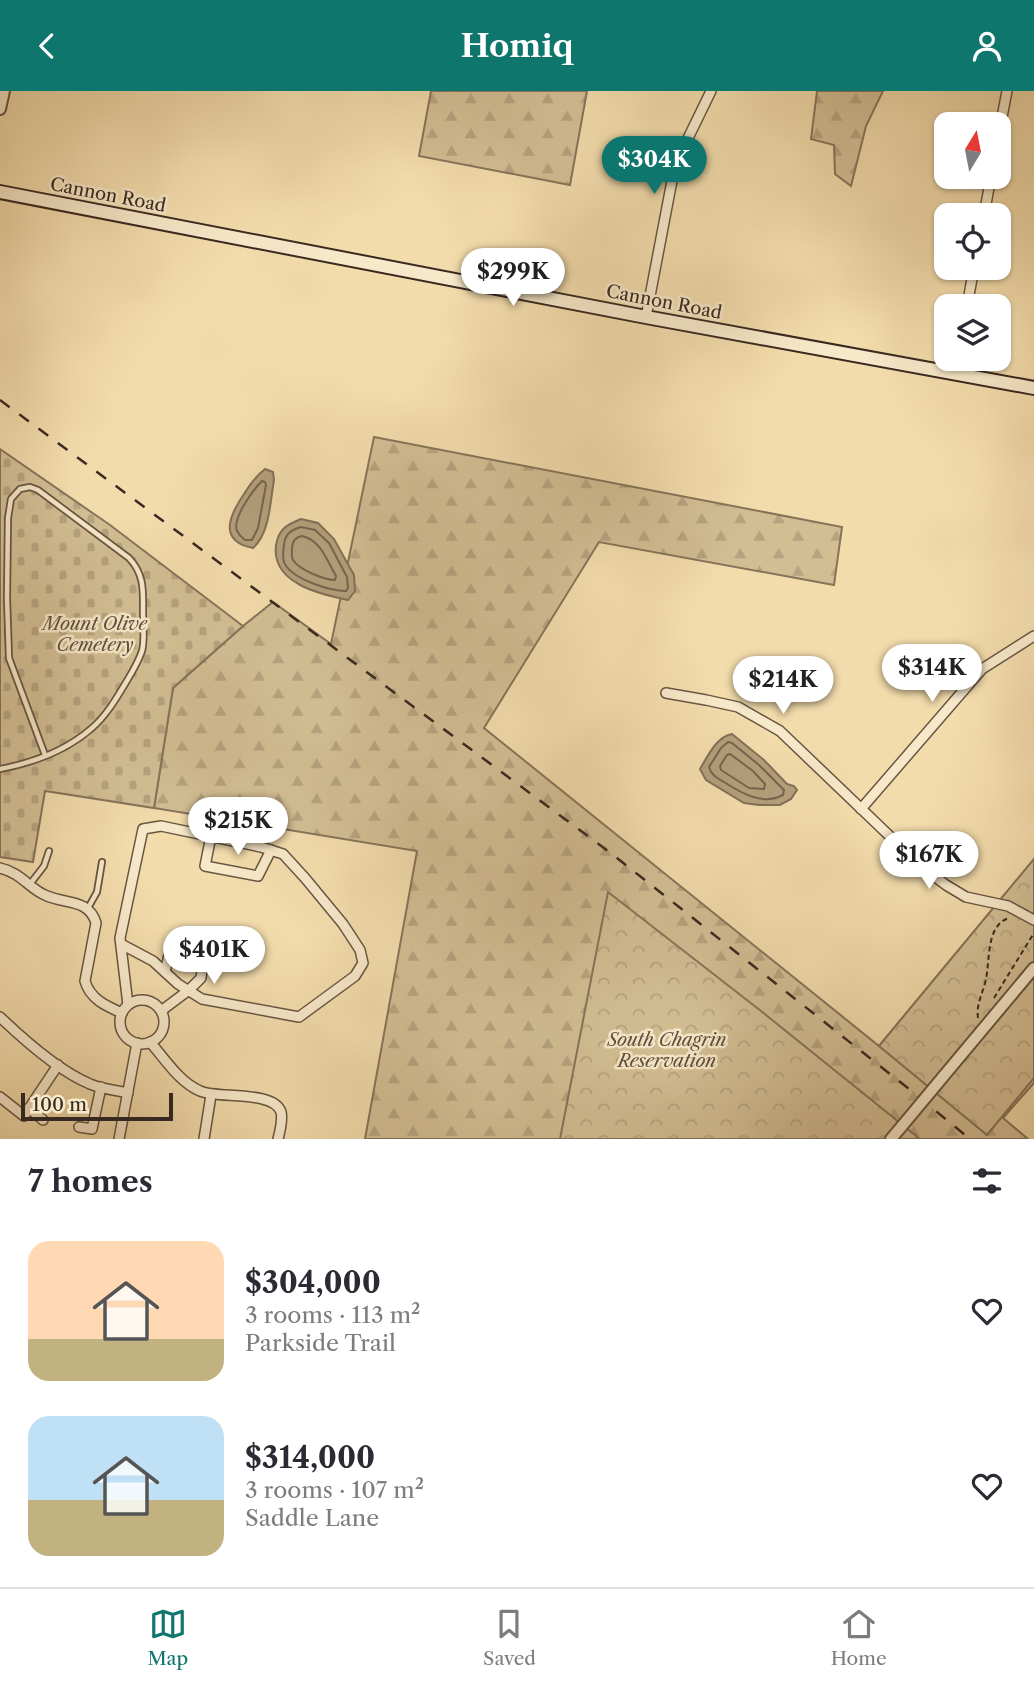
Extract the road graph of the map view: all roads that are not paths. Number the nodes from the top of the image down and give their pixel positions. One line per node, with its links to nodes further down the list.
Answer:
1 (4, 91): 4 (street)
2 (711, 91): 7 (street)
3 (1007, 91): 5 (street)
4 (0, 109)
5 (1003, 112)
6 (0, 192): 7 (main road, Cannon Road)
7 (646, 317): 8 (main road, Cannon Road)
8 (954, 373): 9 (main road, Cannon Road)
9 (1034, 388)
10 (1034, 635): 14 (street)
11 (666, 693): 14 (street)
12 (45, 755): 12 (lane); 13 (lane)
13 (0, 769)
14 (861, 809): 22 (street)
15 (211, 836): 16 (street); 16 (street); 23 (street)
16 (271, 850): 28 (street)
17 (49, 852): 20 (lane)
18 (103, 862): 21 (lane)
19 (0, 868): 20 (street)
20 (30, 884): 21 (street)
21 (87, 909): 29 (street)
22 (1030, 917)
23 (121, 944): 27 (street); 29 (street)
24 (197, 952): 27 (street)
25 (203, 963): 28 (street)
26 (1034, 968): 45 (street, bridge)
27 (165, 972): 28 (street)
28 (189, 991): 30 (street)
29 (125, 1009): 30 (street); 33 (street)
30 (161, 1011): 32 (street)
31 (0, 1017): 34 (street)
32 (150, 1042): 33 (street); 37 (street)
33 (137, 1043): 36 (street)
34 (58, 1065): 35 (street); 39 (street)
35 (101, 1087): 36 (street); 41 (street)
36 (128, 1093): 42 (street)
37 (211, 1095): 43 (street); 44 (street)
38 (0, 1097): 39 (street)
39 (29, 1108): 40 (street)
40 (43, 1120)
41 (79, 1127)
42 (120, 1139)
43 (204, 1139)
44 (278, 1139)
45 (891, 1139)

